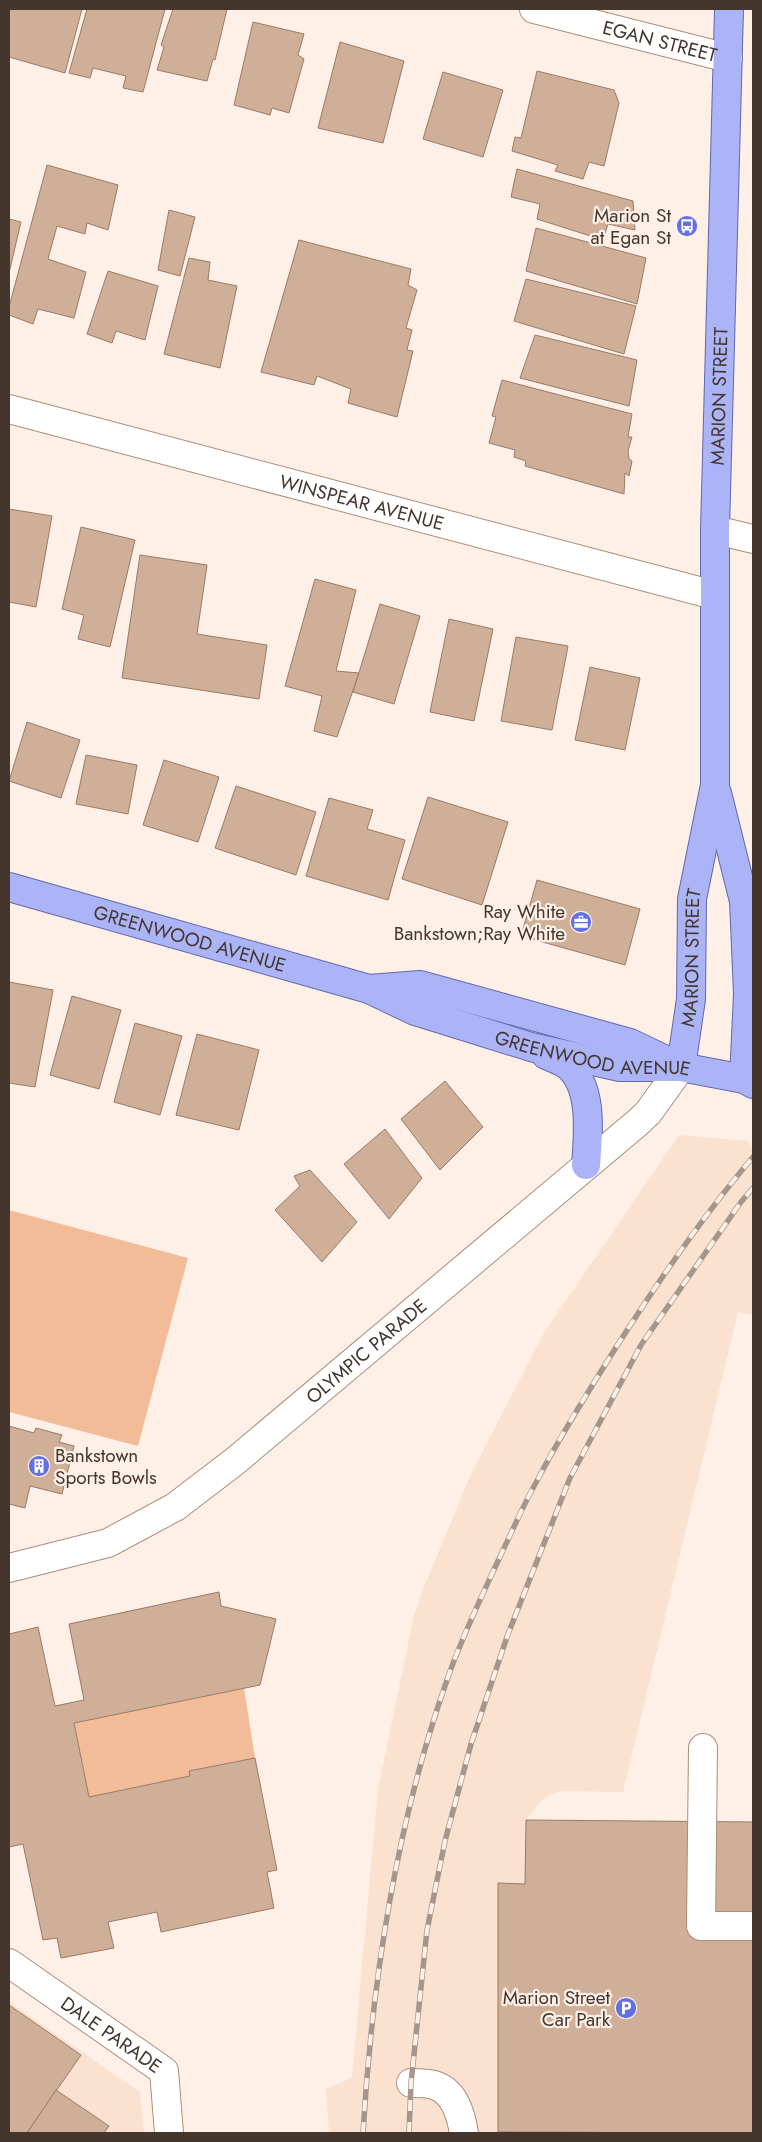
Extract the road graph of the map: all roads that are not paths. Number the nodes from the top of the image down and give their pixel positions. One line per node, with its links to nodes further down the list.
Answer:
1 (534, 9): 3 (street, EGAN STREET)
2 (730, 9): 3 (main road, MARION STREET)
3 (728, 58): 5 (main road, MARION STREET)
4 (9, 409): 7 (street, WINSPEAR AVENUE)
5 (715, 530): 6 (street); 7 (main road, MARION STREET)
6 (753, 539)
7 (714, 595): 8 (main road, MARION STREET)
8 (715, 785): 12 (main road, MARION STREET); 13 (main road, MARION STREET)
9 (9, 888): 10 (main road, GREENWOOD AVENUE)
10 (369, 989): 11 (main road, GREENWOOD AVENUE); 12 (main road, GREENWOOD AVENUE)
11 (531, 1047): 12 (main road, GREENWOOD AVENUE); 14 (main road)
12 (680, 1067): 13 (main road, MARION STREET); 14 (street, OLYMPIC PARADE)
13 (749, 1081)
14 (586, 1165): 15 (street, OLYMPIC PARADE)
15 (9, 1568)
16 (703, 1748): 17 (street)
17 (753, 1926)
18 (9, 1963): 20 (street, DALE PARADE)
19 (411, 2082): 21 (street)
20 (169, 2133)
21 (464, 2133)

